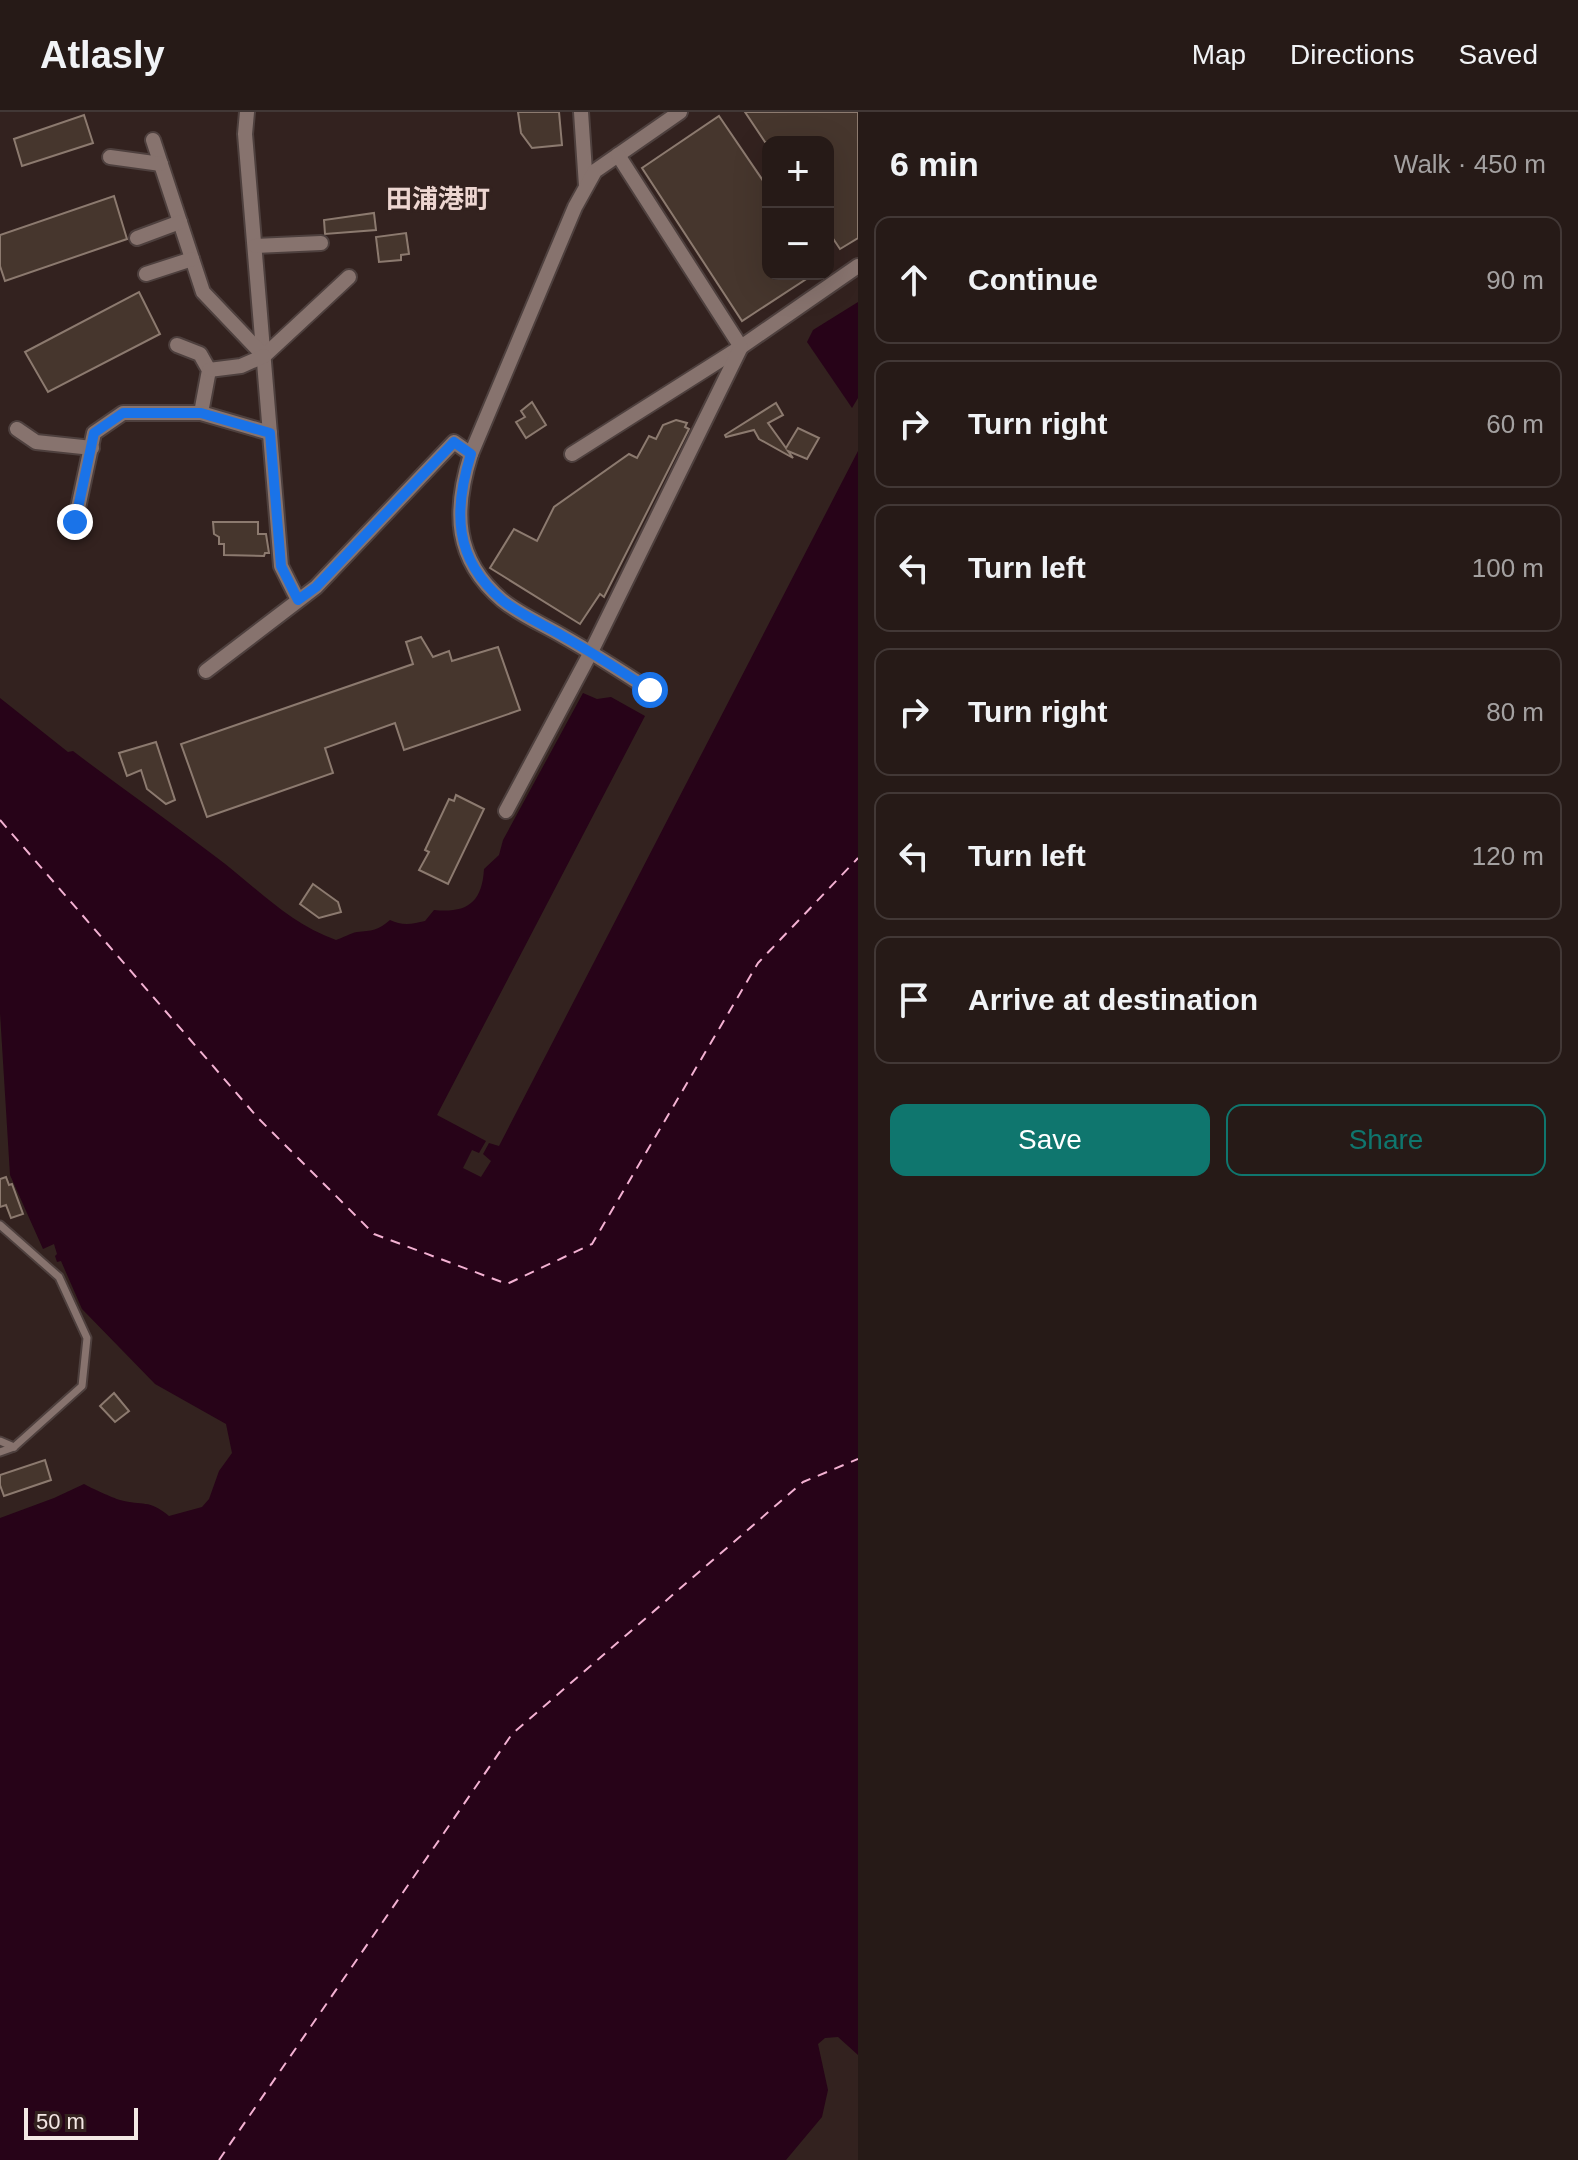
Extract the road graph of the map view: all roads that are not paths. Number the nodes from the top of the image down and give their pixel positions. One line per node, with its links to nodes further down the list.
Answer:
1 (247, 112): 12 (street)
2 (581, 112): 8 (street)
3 (680, 112): 5 (street)
4 (153, 140): 7 (street)
5 (618, 155): 8 (street); 18 (street)
6 (110, 157): 7 (street)
7 (161, 164): 9 (street)
8 (586, 187): 25 (street)
9 (180, 222): 10 (street); 13 (street)
10 (137, 238)
11 (321, 243): 12 (street)
12 (255, 246): 19 (street)
13 (192, 259): 15 (street); 19 (street)
14 (858, 266): 18 (street)
15 (146, 274)
16 (349, 277): 19 (street)
17 (177, 345): 20 (street)
18 (741, 347): 26 (street); 29 (street)
19 (264, 356): 20 (street); 23 (street)
20 (209, 370): 21 (street)
21 (201, 413): 23 (street); 24 (street)
22 (17, 429): 24 (street)
23 (270, 433): 28 (street)
24 (92, 448): 27 (street)
25 (471, 454): 28 (street); 29 (street)
26 (572, 454)
27 (75, 522)
28 (298, 600): 30 (street)
29 (591, 652): 31 (street); 32 (street)
30 (206, 671)
31 (650, 690)
32 (506, 811)
33 (0, 1225): 35 (lane)
34 (0, 1441): 35 (lane)
35 (14, 1447): 36 (lane)
36 (0, 1452)

